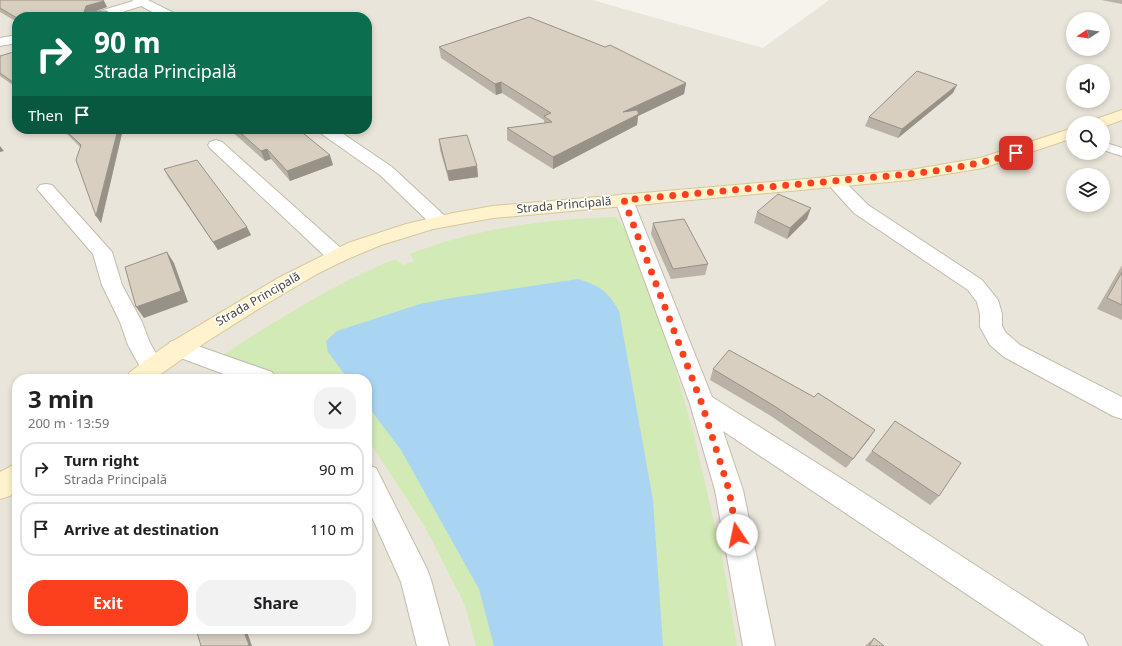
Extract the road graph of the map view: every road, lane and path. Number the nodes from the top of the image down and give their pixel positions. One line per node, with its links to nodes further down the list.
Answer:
1 (140, 1): 2 (street); 3 (street)
2 (108, 12)
3 (162, 12)
4 (12, 40): 5 (street)
5 (0, 42)
6 (1122, 115): 7 (main road)
7 (1110, 119)
8 (332, 134): 16 (street)
9 (1066, 136): 13 (main road, Strada Principală)
10 (216, 145): 17 (street)
11 (1110, 148): 12 (lane)
12 (1122, 152)
13 (834, 181): 15 (main road, Strada Principală); 22 (street)
14 (46, 189): 19 (street)
15 (624, 200): 16 (main road, Strada Principală); 21 (street)
16 (439, 221): 17 (main road, Strada Principală)
17 (337, 256): 18 (main road, Strada Principală)
18 (178, 348): 19 (main road, Strada Principală); 20 (street)
19 (145, 373)
20 (250, 374)
21 (702, 404): 27 (street); 28 (street)
22 (1122, 409)
23 (12, 479): 24 (main road)
24 (0, 487)
25 (372, 488): 26 (street)
26 (432, 646)
27 (758, 646)
28 (1072, 646)

